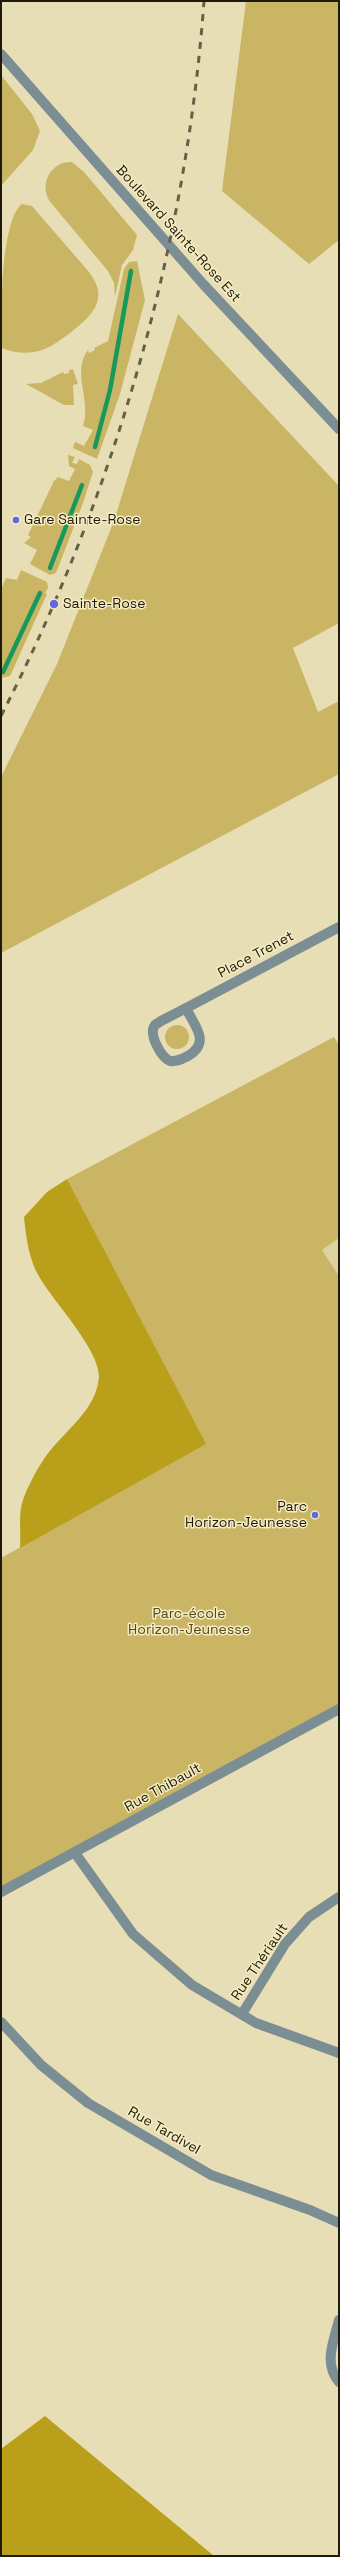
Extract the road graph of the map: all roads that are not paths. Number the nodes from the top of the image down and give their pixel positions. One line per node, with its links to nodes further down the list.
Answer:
1 (1, 54): 2 (street, Boulevard Sainte-Rose Est)
2 (339, 429)
3 (339, 927): 4 (street, Place Trenet)
4 (186, 1008): 4 (street, Place Trenet)
5 (339, 1709): 6 (street, Rue Thibault)
6 (75, 1853): 7 (street, Rue Thibault); 9 (street)
7 (1, 1892)
8 (339, 1897): 9 (street, Rue Thériault)
9 (242, 2014): 11 (street)
10 (1, 2022): 12 (street, Rue Tardivel)
11 (339, 2053)
12 (339, 2223)
13 (339, 2320): 14 (street)
14 (339, 2382)

